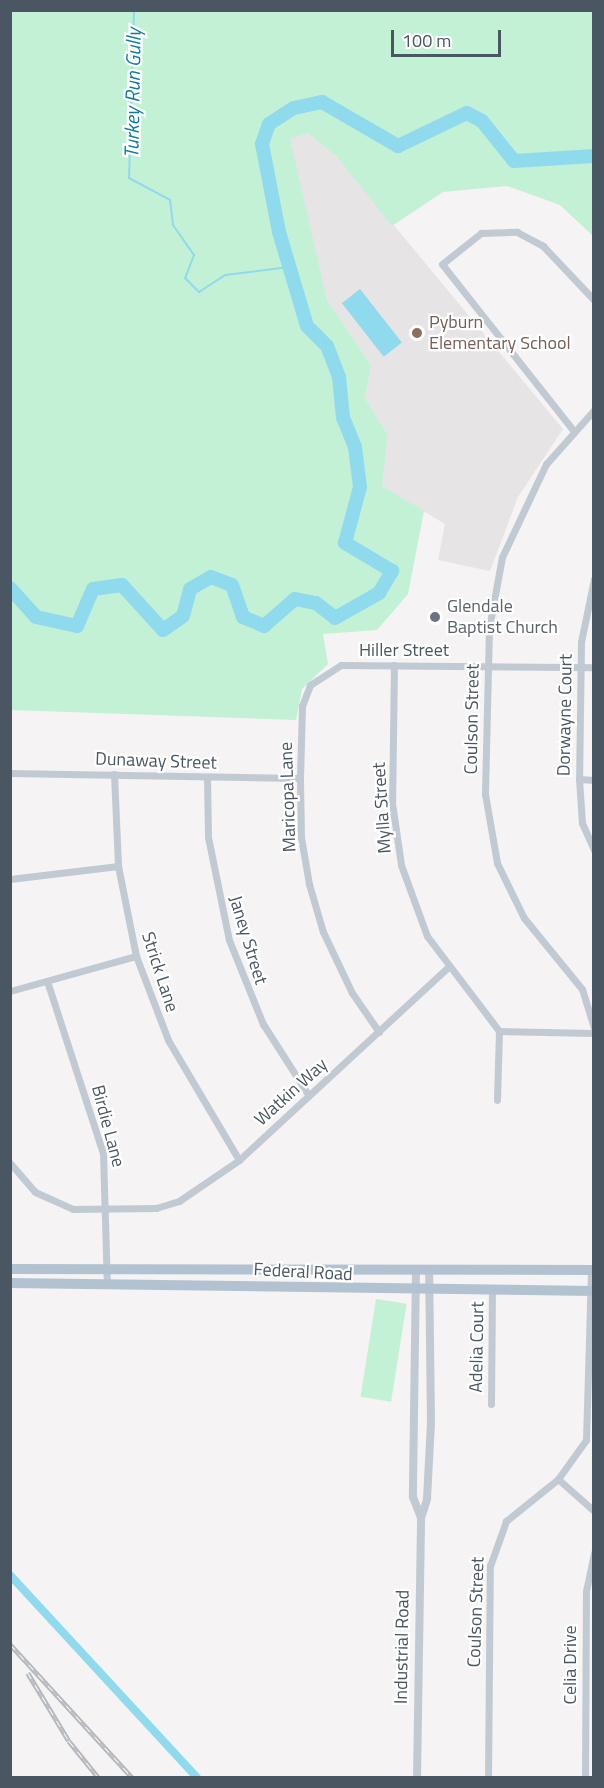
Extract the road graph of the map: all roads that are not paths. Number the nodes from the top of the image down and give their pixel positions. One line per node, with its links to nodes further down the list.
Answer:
1 (594, 300): 3 (street)
2 (594, 410): 3 (street, Coulson Street)
3 (573, 429): 6 (street, Coulson Street)
4 (594, 579): 7 (street, Dorwayne Court)
5 (394, 665): 6 (street, Hiller Street); 9 (street, Hiller Street); 20 (street, Mylla Street)
6 (487, 666): 7 (street, Hiller Street); 23 (street, Coulson Street)
7 (580, 667): 8 (street, Hiller Street); 14 (street, Dorwayne Court)
8 (594, 667)
9 (308, 690): 13 (street, Maricopa Lane)
10 (10, 773): 11 (street, Dunaway Street)
11 (114, 774): 12 (street, Dunaway Street); 17 (street, Strick Lane)
12 (207, 778): 13 (street, Dunaway Street); 26 (street, Janey Street)
13 (300, 778): 25 (street, Maricopa Lane)
14 (579, 779): 15 (street); 16 (street, Dorwayne Court)
15 (594, 780)
16 (594, 850)
17 (118, 866): 18 (street); 19 (street, Strick Lane)
18 (10, 879)
19 (136, 956): 21 (street); 28 (street, Strick Lane)
20 (447, 968): 24 (street, Mylla Street); 25 (street, Watkin Way)
21 (47, 981): 22 (street); 30 (street, Birdie Lane)
22 (10, 991)
23 (594, 1030): 24 (street)
24 (499, 1031): 27 (street)
25 (379, 1032): 26 (street, Watkin Way)
26 (309, 1096): 28 (street, Watkin Way)
27 (497, 1101)
28 (239, 1160): 30 (street, Watkin Way)
29 (10, 1163): 30 (street, Watkin Way)
30 (109, 1210): 31 (street, Birdie Lane)
31 (107, 1266): 32 (main road, Federal Road); 33 (main road, Federal Road); 38 (street, Birdie Lane)
32 (258, 1267): 34 (main road, Federal Road); 39 (main road)
33 (10, 1269)
34 (416, 1270): 35 (main road, Federal Road); 41 (street, Industrial Road)
35 (429, 1270): 36 (main road, Federal Road); 42 (street, Industrial Road)
36 (592, 1270): 43 (street, Coulson Street)
37 (10, 1283): 38 (main road, Federal Road)
38 (107, 1285): 39 (main road, Federal Road)
39 (258, 1285): 41 (main road, Federal Road)
40 (492, 1290): 42 (main road, Federal Road); 43 (main road, Federal Road); 44 (street, Adelia Court)
41 (415, 1291): 42 (main road, Federal Road); 45 (street, Industrial Road)
42 (431, 1291): 46 (street, Industrial Road)
43 (592, 1291): 47 (street, Coulson Street)
44 (491, 1404)
45 (414, 1422): 46 (street); 49 (street, Industrial Road)
46 (431, 1423): 49 (street, Industrial Road)
47 (558, 1479): 48 (street); 52 (street, Coulson Street)
48 (594, 1511)
49 (421, 1518): 51 (street, Industrial Road)
50 (594, 1553): 53 (street, Celia Drive)
51 (417, 1778)
52 (488, 1778)
53 (585, 1778)

